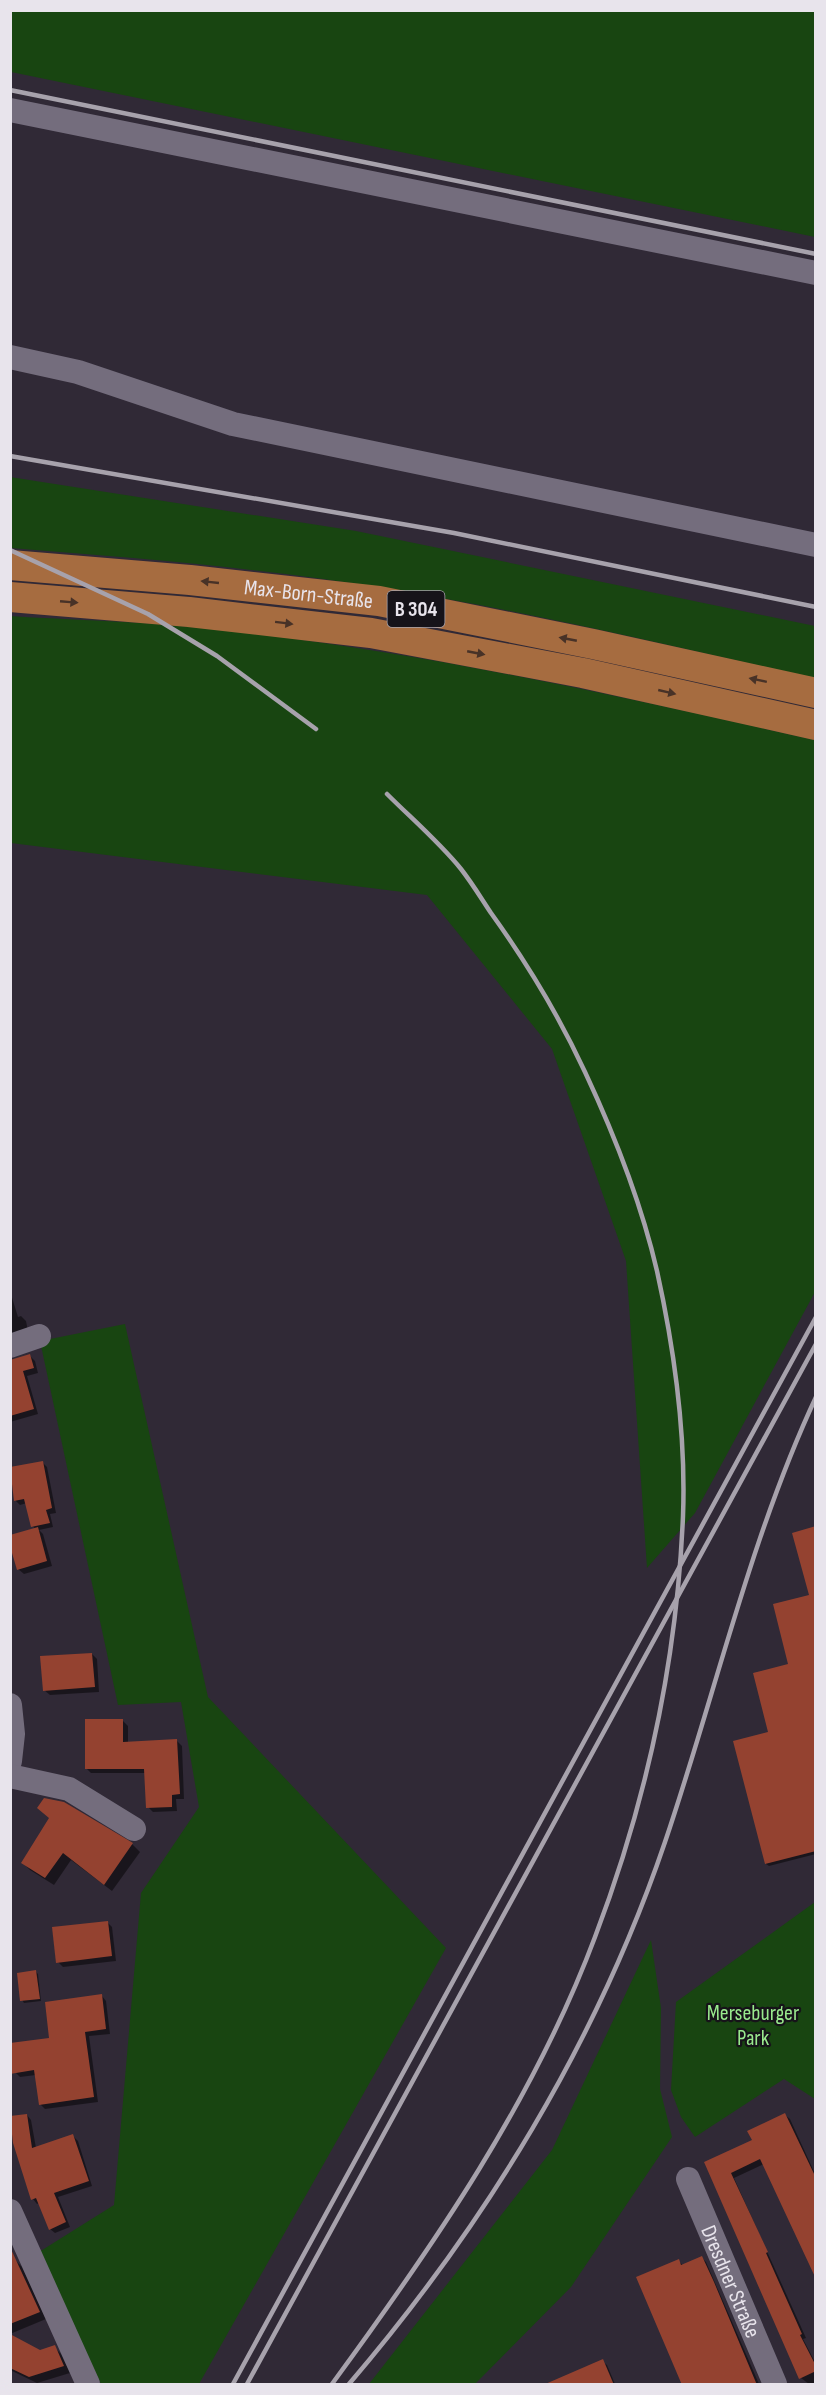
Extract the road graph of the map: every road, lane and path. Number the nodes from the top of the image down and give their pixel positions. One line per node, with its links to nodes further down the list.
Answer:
1 (10, 110): 2 (street)
2 (816, 273)
3 (10, 357): 4 (street)
4 (816, 545)
5 (10, 565): 7 (main road, Max-Born-Straße / B 304, one-way to 5)
6 (10, 597): 8 (main road, Max-Born-Straße / B 304, one-way to 8)
7 (816, 693)
8 (816, 725)
9 (39, 1336): 10 (street)
10 (10, 1346)
11 (10, 1705): 12 (street)
12 (10, 1761)
13 (10, 1776): 14 (street)
14 (134, 1829)
15 (688, 2179): 18 (street, Dresdner Straße)
16 (10, 2211): 17 (street)
17 (88, 2385)
18 (775, 2385)

